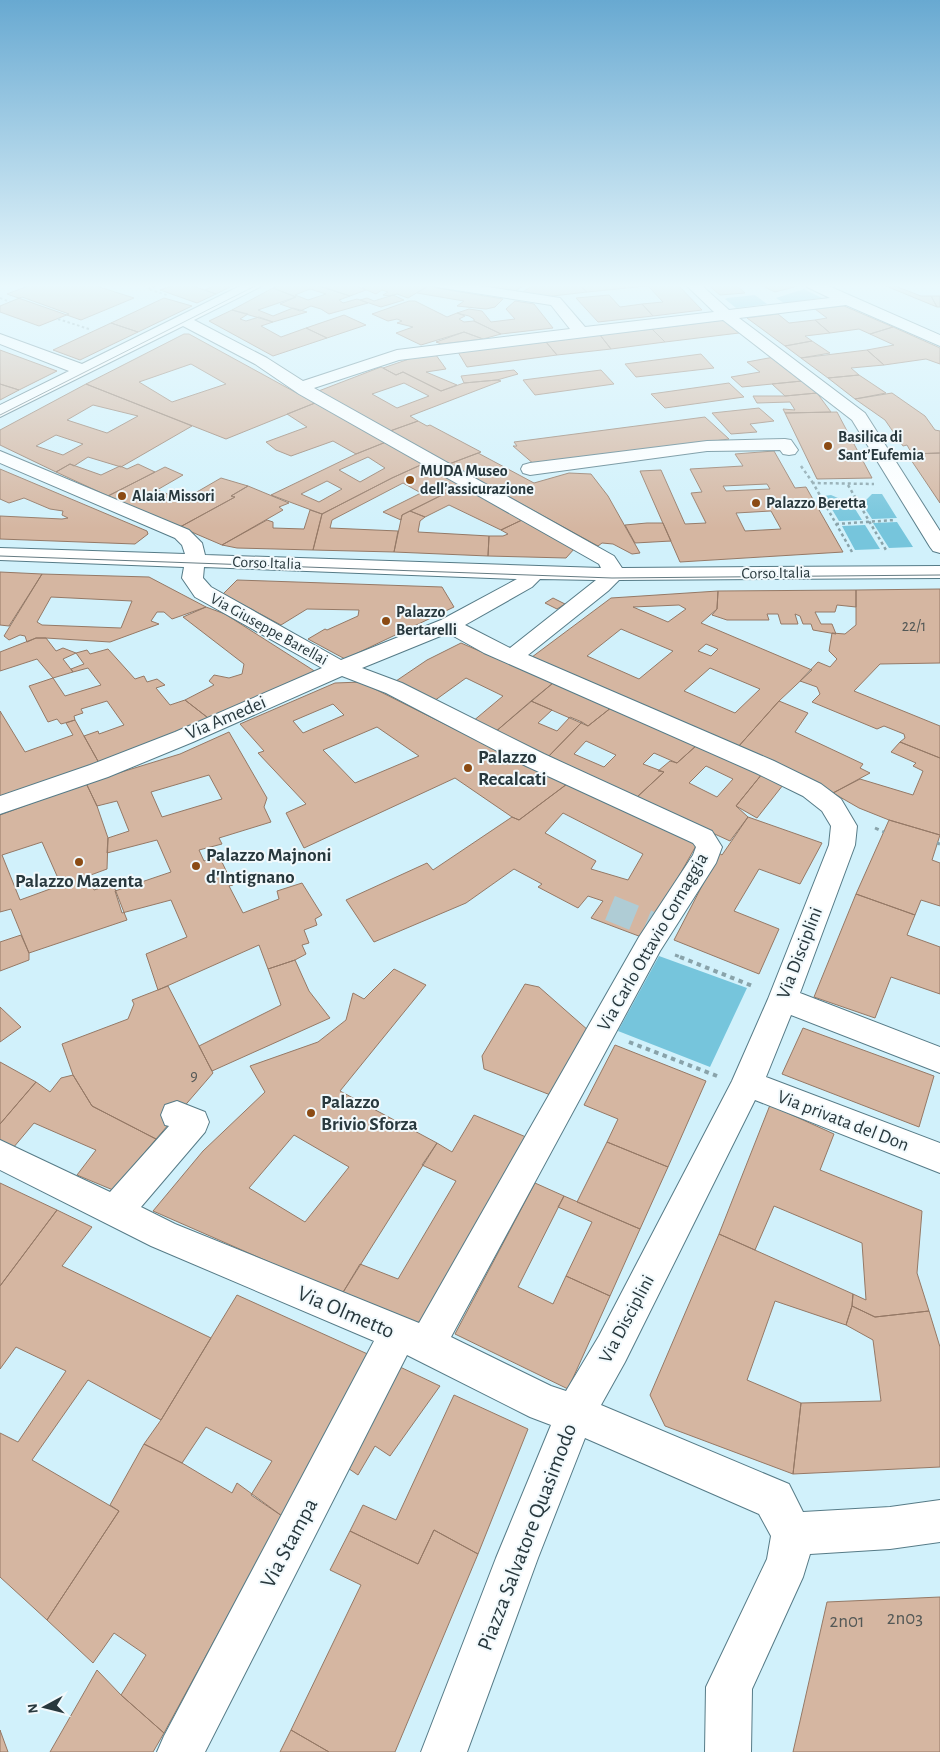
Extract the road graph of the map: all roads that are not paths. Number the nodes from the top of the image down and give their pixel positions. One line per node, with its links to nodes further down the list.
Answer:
1 (71, 366): 6 (street)
2 (90, 366): 6 (street)
3 (268, 366): 7 (street)
4 (363, 366): 7 (street)
5 (792, 366): 12 (street)
6 (82, 370): 8 (street)
7 (305, 390): 17 (street)
8 (0, 412)
9 (789, 450): 11 (street)
10 (0, 456): 14 (street, Via Giuseppe Barellai)
11 (530, 469)
12 (938, 541)
13 (0, 554): 14 (street, Corso Italia)
14 (195, 560): 16 (street, Corso Italia); 20 (street, Via Giuseppe Barellai)
15 (940, 572): 17 (street, Corso Italia)
16 (535, 573): 17 (street, Corso Italia); 18 (street, Via Amedei)
17 (613, 575): 19 (street)
18 (449, 625): 19 (street, Via Disciplini); 20 (street, Via Amedei)
19 (512, 656): 22 (street, Via Disciplini)
20 (341, 668): 21 (street, Via Amedei); 29 (street, Via Carlo Ottavio Cornaggia)
21 (0, 805)
22 (783, 999): 23 (street); 24 (street, Via Disciplini)
23 (940, 1060)
24 (732, 1080): 27 (street, Via privata del Don); 30 (street, Via Disciplini)
25 (177, 1115): 28 (street)
26 (0, 1154): 28 (street, Via Olmetto)
27 (940, 1158)
28 (115, 1211): 29 (street, Via Olmetto)
29 (413, 1340): 30 (street, Via Olmetto); 33 (street, Via Stampa)
30 (575, 1414): 32 (street, Piazza Salvatore Quasimodo); 34 (street, Piazza Salvatore Quasimodo)
31 (940, 1521): 32 (street)
32 (792, 1534): 35 (street)
33 (180, 1752)
34 (444, 1752)
35 (728, 1752)

